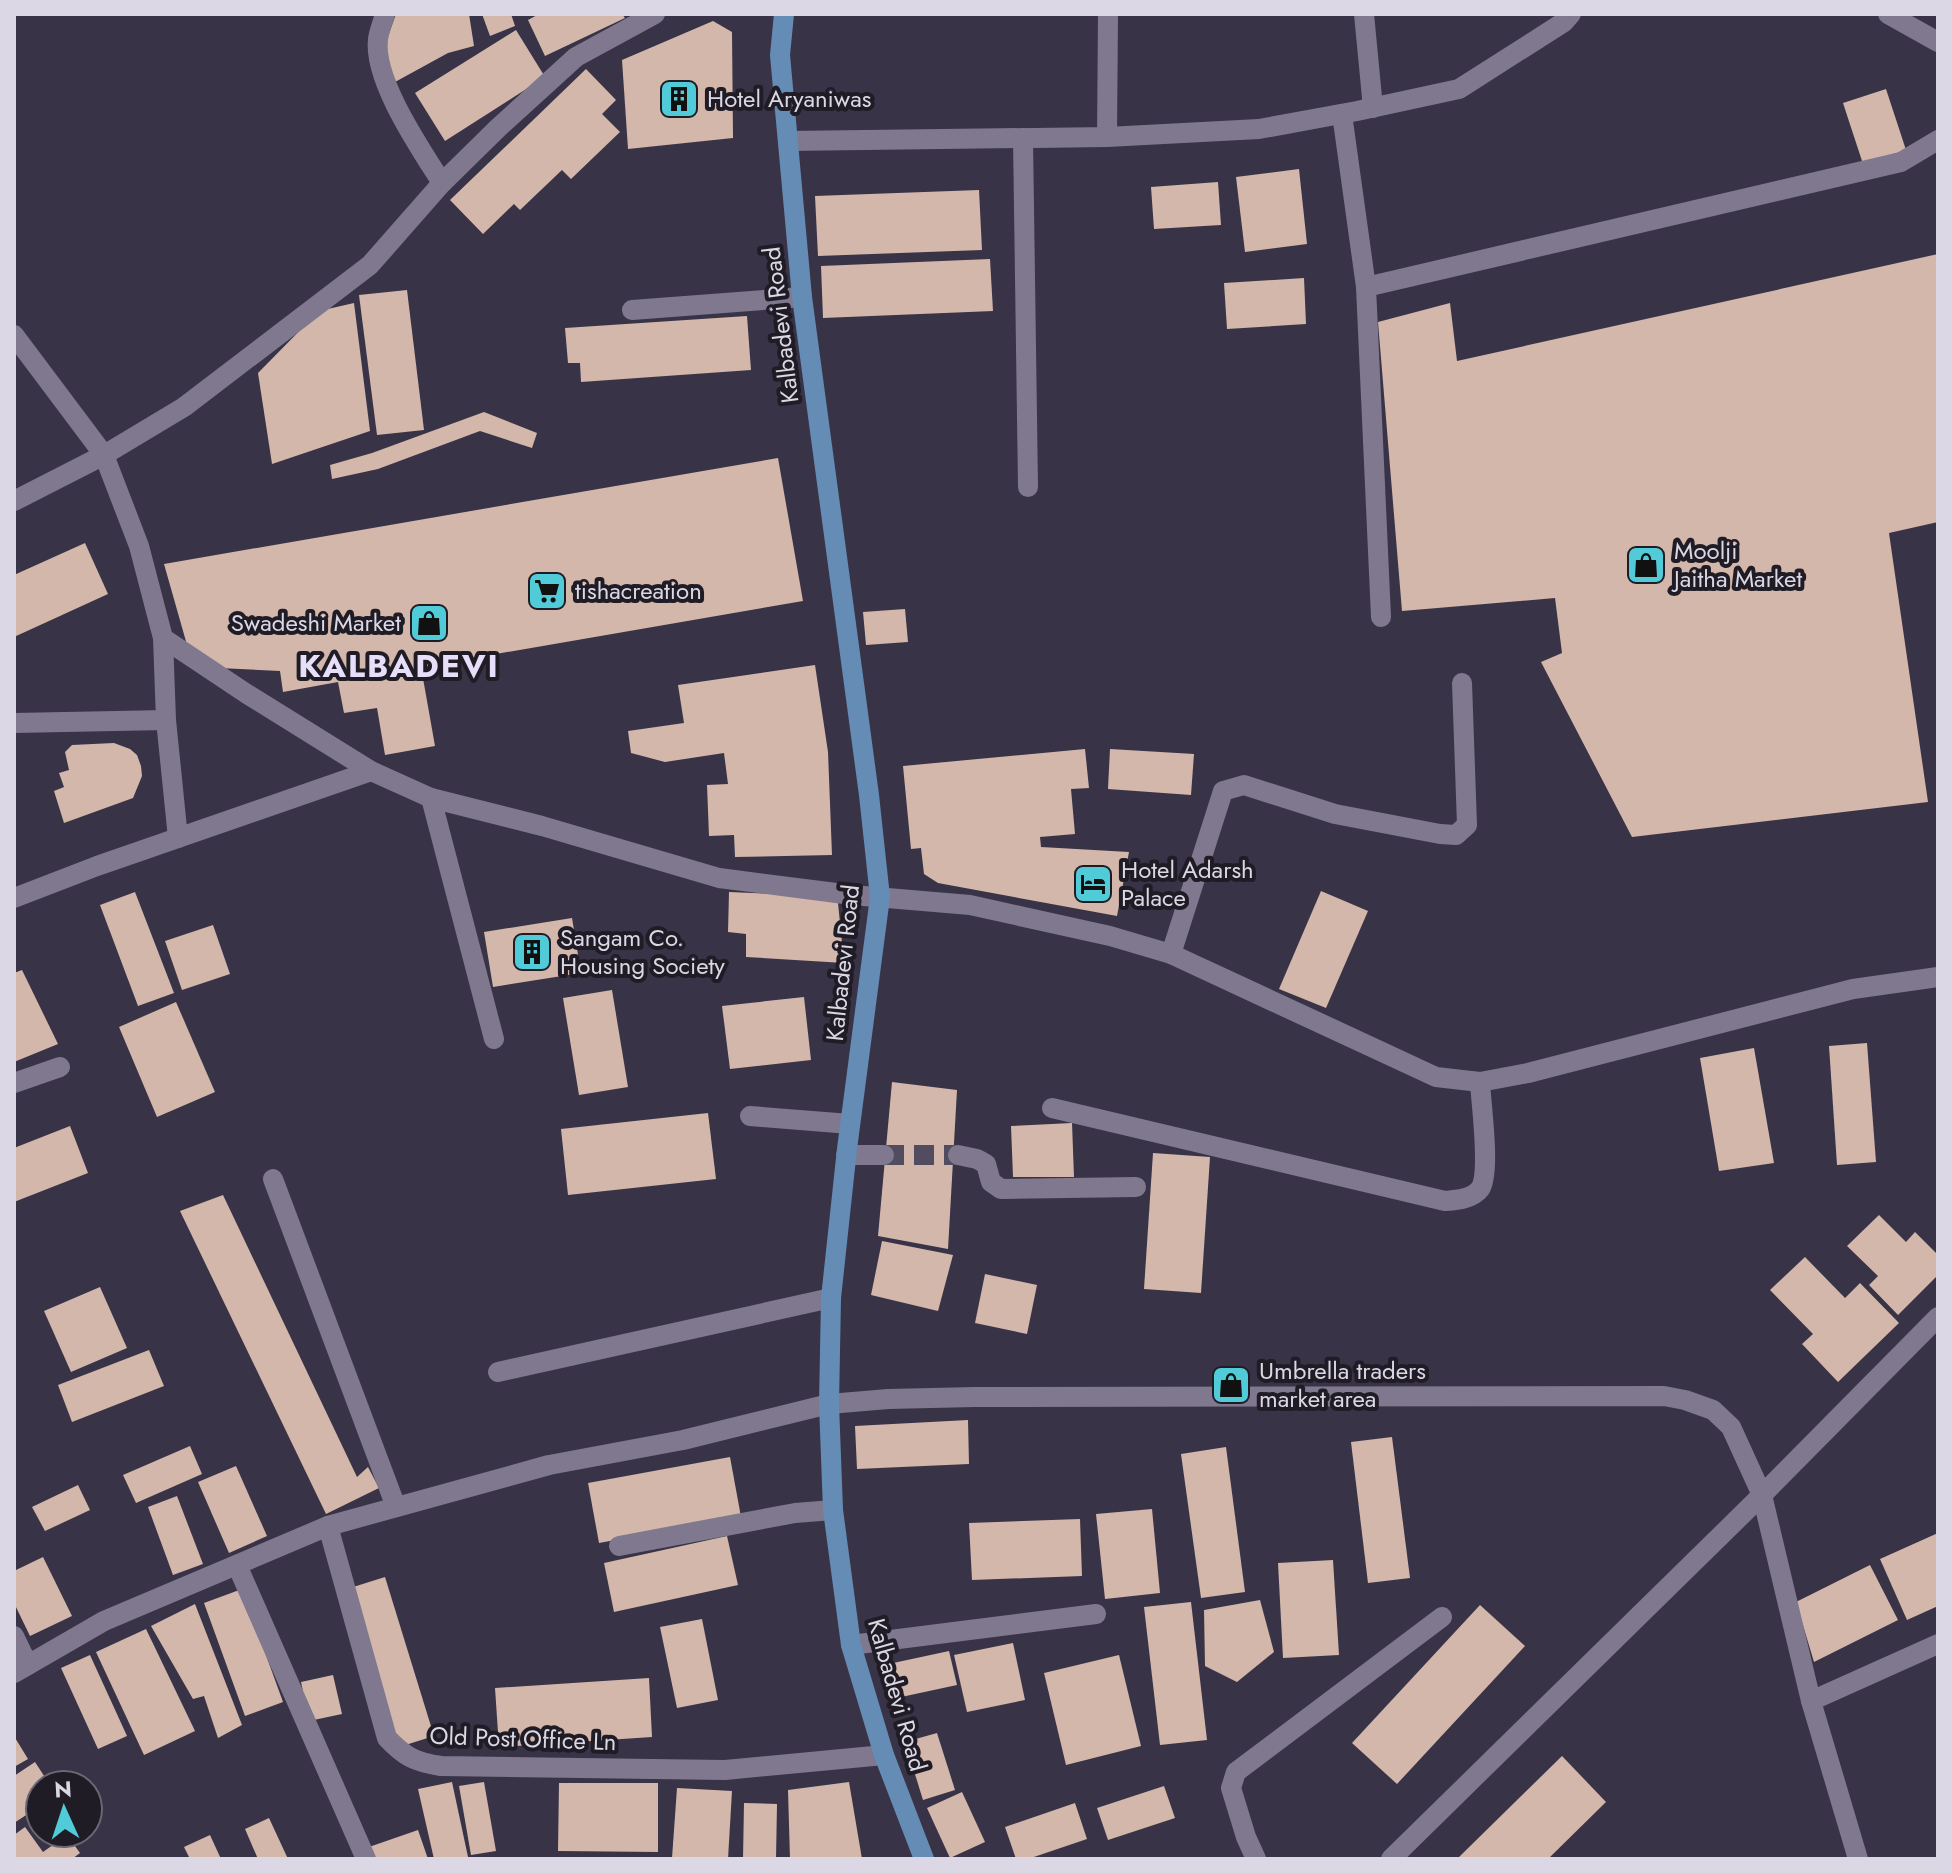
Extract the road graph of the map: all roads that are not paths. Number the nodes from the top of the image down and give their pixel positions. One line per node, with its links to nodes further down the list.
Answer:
1 (385, 14): 15 (street)
2 (784, 14): 14 (main road, Kalbadevi Road)
3 (1108, 14): 11 (street)
4 (1364, 14): 9 (street)
5 (1571, 14): 9 (street)
6 (1888, 14): 8 (street)
7 (649, 15): 15 (street)
8 (1938, 42)
9 (1373, 108): 10 (street)
10 (1342, 114): 11 (street); 16 (street)
11 (1107, 137): 12 (street)
12 (1023, 138): 14 (street); 21 (street)
13 (1938, 140): 16 (street)
14 (788, 141): 17 (main road, Kalbadevi Road)
15 (442, 183): 20 (street)
16 (1366, 287): 23 (street)
17 (802, 297): 18 (street); 31 (main road, Kalbadevi Road)
18 (632, 310)
19 (14, 335): 20 (street)
20 (104, 455): 22 (street); 24 (street)
21 (1028, 487)
22 (14, 501)
23 (1381, 617)
24 (163, 638): 26 (street); 28 (street)
25 (1462, 683): 33 (street)
26 (166, 720): 27 (street); 30 (street)
27 (14, 723)
28 (371, 771): 29 (street); 30 (street)
29 (431, 798): 31 (street); 35 (street)
30 (178, 838): 32 (street)
31 (880, 897): 33 (street); 41 (main road, Kalbadevi Road)
32 (14, 898)
33 (1171, 954): 37 (street)
34 (1938, 977): 37 (street)
35 (494, 1039)
36 (60, 1067): 38 (street)
37 (1480, 1082): 39 (street)
38 (14, 1083)
39 (1052, 1108)
40 (750, 1116): 41 (street)
41 (850, 1124): 42 (main road, Kalbadevi Road)
42 (846, 1155): 43 (street); 47 (main road, Kalbadevi Road)
43 (884, 1155)
44 (958, 1155): 46 (street)
45 (273, 1179): 52 (street)
46 (1136, 1187)
47 (831, 1298): 49 (street); 50 (main road, Kalbadevi Road)
48 (1938, 1317): 51 (street)
49 (498, 1372)
50 (829, 1404): 51 (street); 52 (street); 53 (main road, Kalbadevi Road)
51 (1762, 1495): 63 (street); 68 (street)
52 (396, 1507): 54 (street)
53 (833, 1510): 55 (street); 61 (main road, Kalbadevi Road)
54 (328, 1526): 56 (street); 64 (street, Old Post Office Ln)
55 (619, 1546)
56 (237, 1565): 62 (street); 65 (street)
57 (1096, 1614): 61 (street)
58 (1442, 1617): 67 (street)
59 (14, 1636): 62 (street)
60 (1938, 1644): 63 (street)
61 (851, 1645): 64 (main road, Kalbadevi Road)
62 (21, 1669)
63 (1811, 1701): 69 (street)
64 (884, 1755): 66 (main road, Kalbadevi Road)
65 (366, 1859)
66 (924, 1859)
67 (1256, 1859)
68 (1391, 1859)
69 (1858, 1859)

